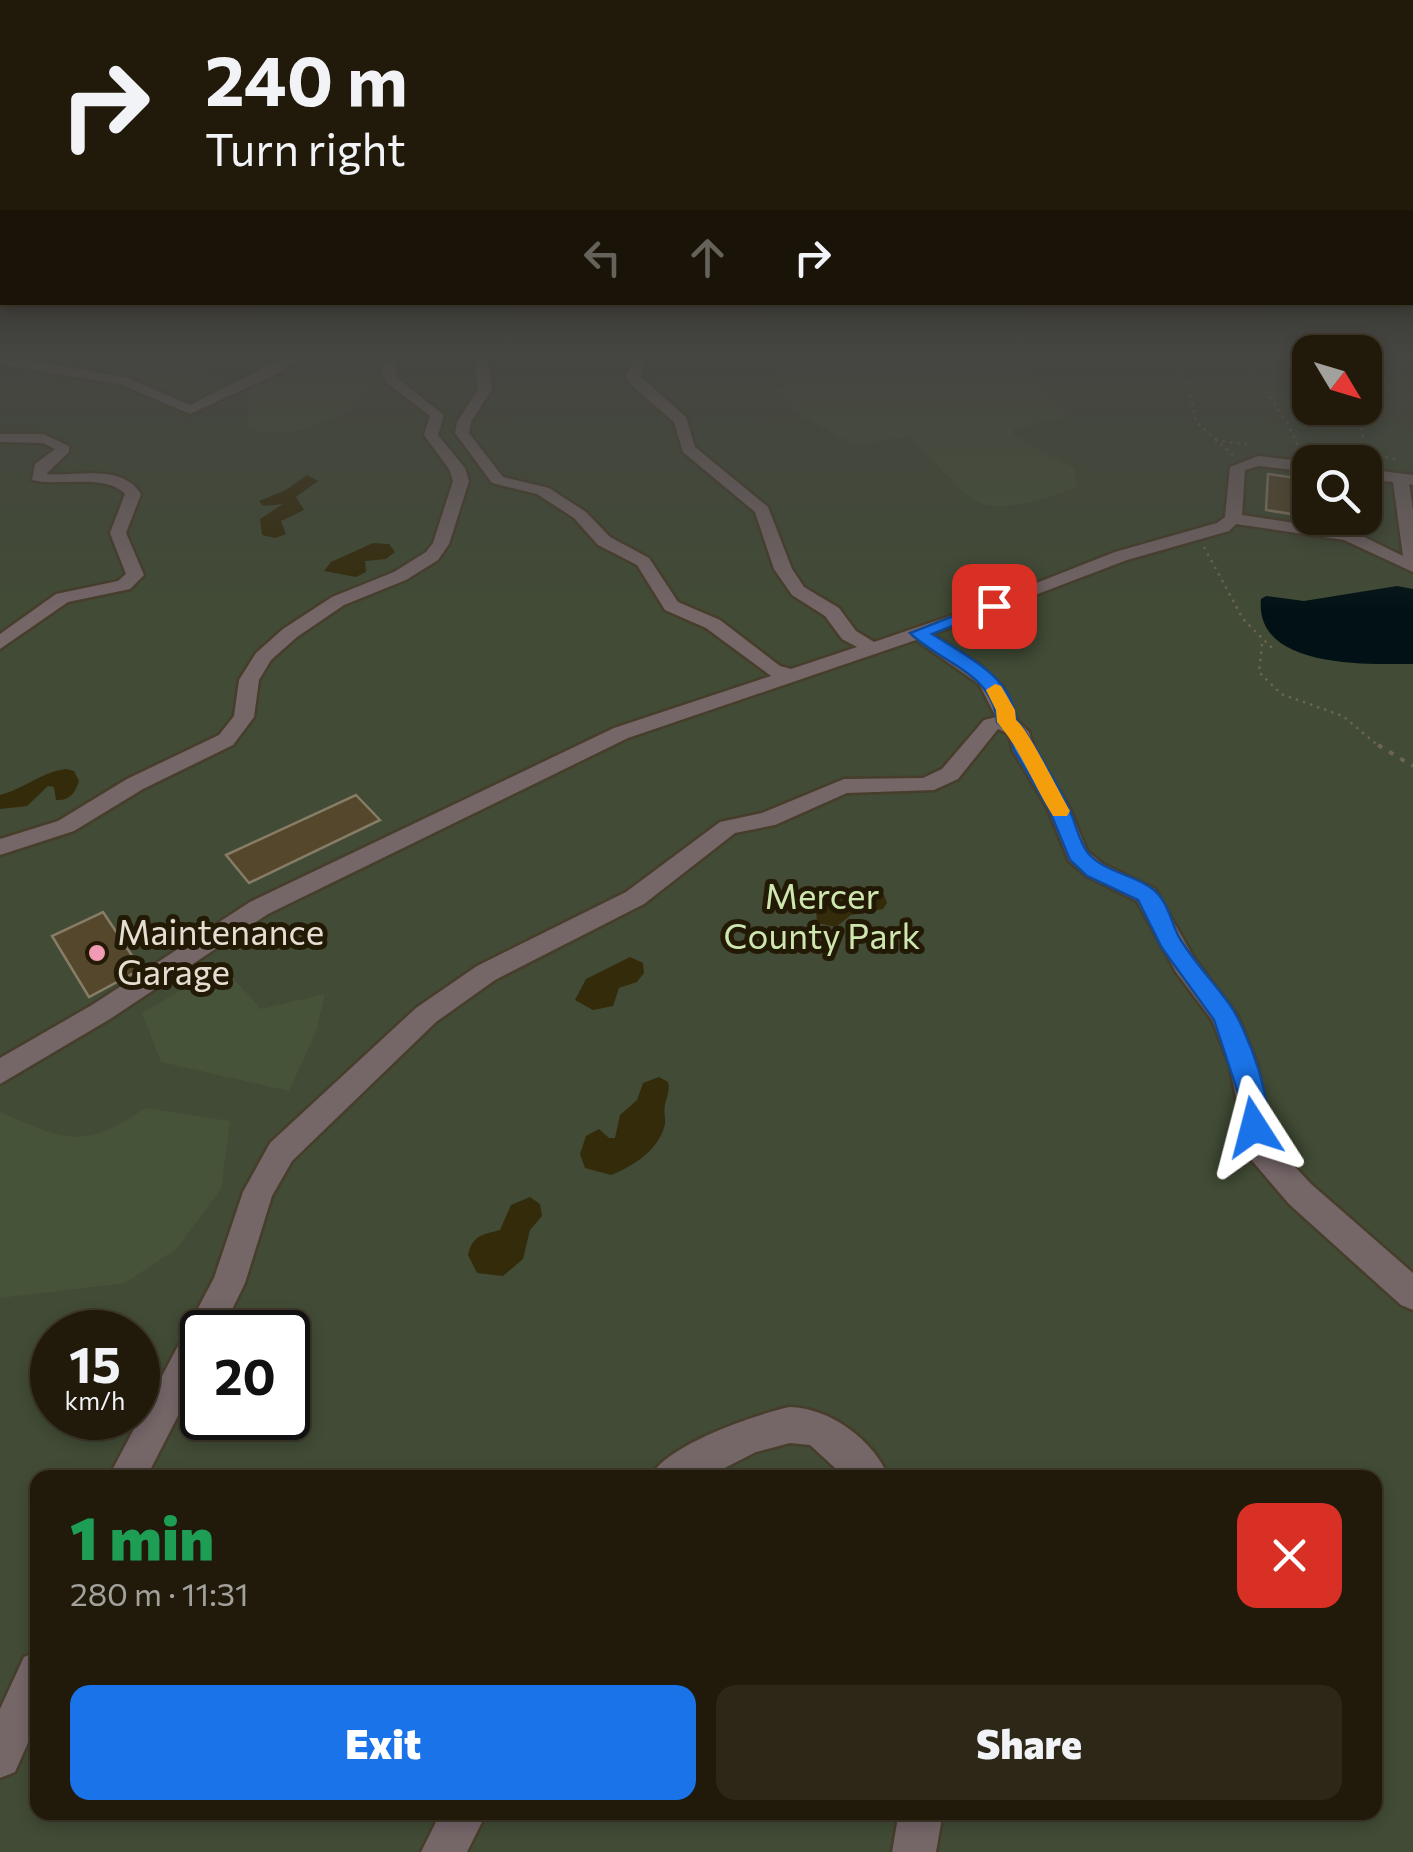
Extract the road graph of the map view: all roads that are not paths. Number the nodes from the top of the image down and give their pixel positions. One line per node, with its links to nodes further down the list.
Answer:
1 (48, 440): 13 (lane)
2 (435, 440): 17 (lane)
3 (468, 440): 15 (lane)
4 (686, 440): 14 (lane)
5 (1292, 461): 8 (lane)
6 (1382, 472): 7 (lane)
7 (1407, 480): 11 (lane)
8 (1233, 519): 9 (lane); 12 (lane)
9 (1292, 523)
10 (1362, 535): 11 (lane)
11 (1413, 565)
12 (918, 633): 14 (lane); 16 (lane)
13 (0, 643)
14 (873, 649): 15 (lane)
15 (793, 676): 18 (lane)
16 (1006, 722): 19 (lane); 20 (lane)
17 (0, 847)
18 (0, 1072)
19 (1413, 1294)
20 (215, 1310)
21 (180, 1377): 22 (lane)
22 (130, 1470)
23 (684, 1470): 24 (lane)
24 (865, 1470)
25 (30, 1690): 26 (lane)
26 (0, 1756)
27 (461, 1820): 29 (lane)
28 (920, 1820): 30 (lane)
29 (443, 1852)
30 (914, 1852)

